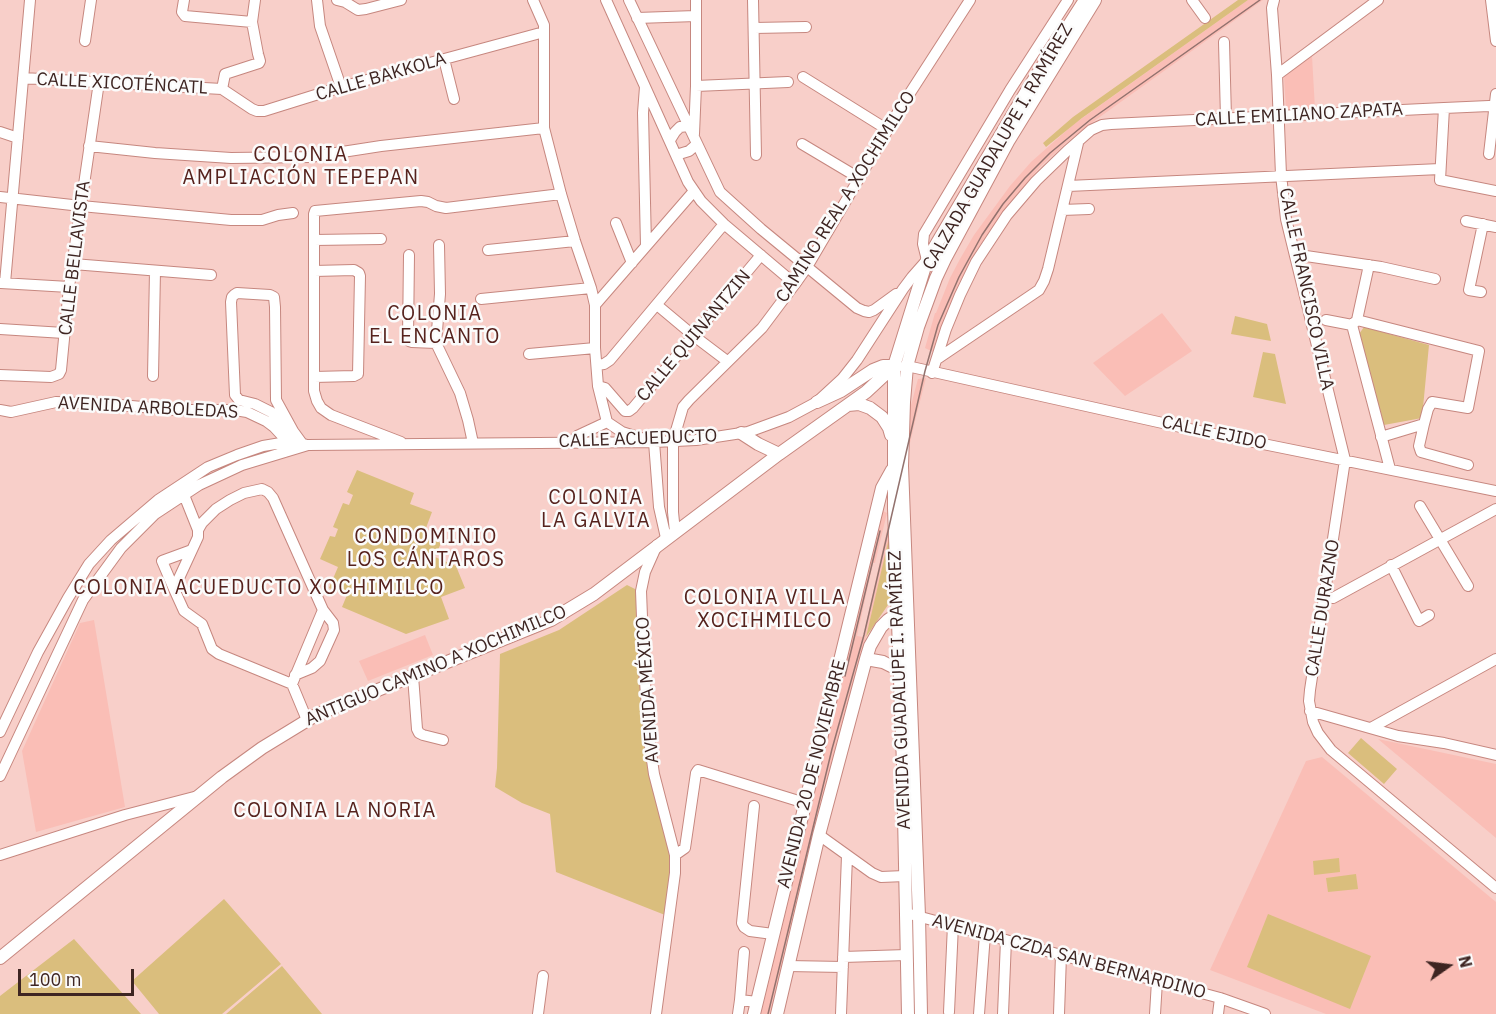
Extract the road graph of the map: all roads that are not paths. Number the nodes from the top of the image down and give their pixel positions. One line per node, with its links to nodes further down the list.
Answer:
1 (30, 0): 34 (street)
2 (90, 0): 28 (street)
3 (184, 0): 24 (street)
4 (255, 0): 24 (street)
5 (317, 0): 39 (street)
6 (337, 0): 7 (street)
7 (401, 0)
8 (533, 0): 27 (street)
9 (606, 0): 40 (street)
10 (629, 0): 22 (street)
11 (696, 0): 21 (street)
12 (753, 0): 26 (street)
13 (970, 0): 50 (street, CAMINO REAL A XOCHIMILCO)
14 (1068, 0): 88 (street)
15 (1085, 0): 88 (main road, CALZADA GUADALUPE I. RAMÍREZ)
16 (1095, 0): 118 (main road, CALZADA GUADALUPE I. RAMÍREZ)
17 (1192, 0): 23 (street)
18 (1378, 0): 32 (street)
19 (1491, 0): 29 (street)
20 (1273, 4): 32 (street, CALLE FRANCISCO VILLA)
21 (696, 16): 22 (street); 38 (street)
22 (637, 18): 48 (street)
23 (1205, 18)
24 (252, 22): 41 (street)
25 (806, 27): 26 (street)
26 (754, 28): 37 (street)
27 (544, 32): 31 (street, CALLE BAKKOLA); 49 (street)
28 (85, 41)
29 (1496, 41)
30 (1224, 42): 47 (street)
31 (444, 59): 39 (street, CALLE BAKKOLA); 43 (street)
32 (1277, 75): 46 (street, CALLE FRANCISCO VILLA)
33 (803, 77): 50 (street)
34 (23, 78): 35 (street, CALLE XICOTÉNCATL); 52 (street)
35 (99, 82): 41 (street, CALLE XICOTÉNCATL); 57 (street, CALLE BELLAVISTA)
36 (788, 82): 37 (street)
37 (755, 83): 38 (street); 58 (street)
38 (696, 86): 54 (street)
39 (341, 87): 41 (street, CALLE BAKKOLA)
40 (645, 87): 53 (street); 83 (street)
41 (222, 89)
42 (1496, 94): 44 (street)
43 (453, 99)
44 (1495, 107): 45 (street, CALLE EMILIANO ZAPATA); 59 (street)
45 (1444, 108): 46 (street, CALLE EMILIANO ZAPATA); 61 (street)
46 (1278, 116): 47 (street, CALLE EMILIANO ZAPATA); 62 (street, CALLE FRANCISCO VILLA)
47 (1226, 118): 55 (street, CALLE EMILIANO ZAPATA)
48 (688, 126): 53 (street); 54 (street)
49 (544, 128): 57 (street); 67 (street)
50 (888, 130): 63 (street, CAMINO REAL A XOCHIMILCO)
51 (0, 132): 52 (street)
52 (18, 138): 69 (street)
53 (670, 140): 60 (street)
54 (695, 141): 60 (street); 92 (street)
55 (1078, 142): 64 (street); 114 (street)
56 (802, 144): 63 (street)
57 (89, 146): 70 (street, CALLE BELLAVISTA)
58 (756, 154)
59 (1489, 154)
60 (676, 155): 65 (street)
61 (1440, 169): 62 (street); 66 (street)
62 (1281, 175): 64 (street); 139 (street, CALLE FRANCISCO VILLA)
63 (859, 178): 92 (street, CAMINO REAL A XOCHIMILCO)
64 (1068, 186): 72 (street)
65 (694, 191): 76 (street); 83 (street)
66 (1496, 191)
67 (561, 194): 80 (street); 81 (street)
68 (0, 197): 69 (street)
69 (13, 198): 70 (street); 97 (street)
70 (81, 206): 73 (street); 90 (street, CALLE BELLAVISTA)
71 (1089, 208): 72 (street)
72 (1062, 210): 114 (street)
73 (293, 213)
74 (1466, 221): 77 (street)
75 (616, 223): 89 (street)
76 (724, 224): 86 (street); 105 (street)
77 (1483, 224): 78 (street); 102 (street)
78 (1496, 227)
79 (381, 239): 80 (street)
80 (314, 240): 94 (street)
81 (575, 241): 84 (street); 100 (street)
82 (439, 245): 111 (street)
83 (646, 246): 89 (street)
84 (488, 250)
85 (409, 255): 111 (street)
86 (761, 255): 98 (street); 110 (street, CALLE QUINANTZIN)
87 (1306, 256): 91 (street)
88 (927, 261): 101 (street, CALLE ACUEDUCTO); 117 (main road, CALZADA GUADALUPE I. RAMÍREZ)
89 (632, 263): 104 (street)
90 (73, 264): 93 (street); 99 (street, CALLE BELLAVISTA)
91 (1369, 265): 96 (street); 107 (street)
92 (807, 267): 98 (street, CAMINO REAL A XOCHIMILCO); 101 (street)
93 (155, 271): 95 (street); 121 (street)
94 (314, 271): 122 (street); 122 (street)
95 (211, 275)
96 (1435, 279)
97 (3, 283): 99 (street)
98 (795, 284): 115 (street, CAMINO REAL A XOCHIMILCO)
99 (69, 287): 109 (street, CALLE BELLAVISTA)
100 (591, 288): 103 (street); 104 (street)
101 (903, 289): 124 (street, CALLE ACUEDUCTO)
102 (1470, 290)
103 (481, 299)
104 (595, 305): 112 (street)
105 (657, 305): 110 (street); 116 (street)
106 (1326, 320): 107 (street)
107 (1355, 323): 128 (street); 130 (street)
108 (0, 329): 109 (street)
109 (64, 333): 120 (street, CALLE BELLAVISTA)
110 (694, 336): 115 (street); 123 (street, CALLE QUINANTZIN)
111 (436, 343): 136 (street)
112 (595, 348): 113 (street); 116 (street)
113 (529, 354)
114 (936, 360): 119 (street)
115 (727, 361): 132 (street, CAMINO REAL A XOCHIMILCO)
116 (597, 365): 123 (street)
117 (894, 366): 118 (main road); 124 (main road); 125 (main road, ANTIGUO CAMINO A XOCHIMILCO); 131 (main road, AVENIDA GUADALUPE I. RAMÍREZ)
118 (907, 366): 119 (street, CALLE EJIDO); 156 (main road, AVENIDA GUADALUPE I. RAMÍREZ)
119 (932, 373): 139 (street, CALLE EJIDO)
120 (0, 375)
121 (153, 376)
122 (314, 377): 137 (street)
123 (598, 386): 127 (street)
124 (817, 402): 129 (street, CALLE ACUEDUCTO)
125 (848, 405): 131 (main road); 138 (main road, ANTIGUO CAMINO A XOCHIMILCO)
126 (0, 410): 133 (street, AVENIDA ARBOLEDAS)
127 (607, 422): 134 (street); 135 (street)
128 (1424, 424): 130 (street); 140 (street)
129 (741, 433): 132 (street, CALLE ACUEDUCTO); 138 (main road)
130 (1381, 437): 142 (street)
131 (893, 440): 141 (main road, AVENIDA GUADALUPE I. RAMÍREZ)
132 (673, 441): 135 (street, CALLE ACUEDUCTO); 148 (street, CAMINO REAL A XOCHIMILCO)
133 (297, 442): 133 (street); 137 (street, CALLE ACUEDUCTO); 144 (street, CALLE ACUEDUCTO); 166 (street, CALLE ACUEDUCTO)
134 (573, 442): 135 (street, CALLE ACUEDUCTO); 136 (street, CALLE ACUEDUCTO)
135 (654, 442): 148 (street)
136 (473, 443): 137 (street, CALLE ACUEDUCTO)
137 (407, 444)
138 (779, 454): 148 (main road, ANTIGUO CAMINO A XOCHIMILCO)
139 (1346, 460): 142 (street, CALLE EJIDO); 154 (street, CALLE DURAZNO)
140 (1468, 465)
141 (894, 467): 156 (main road, AVENIDA GUADALUPE I. RAMÍREZ); 173 (main road, AVENIDA 20 DE NOVIEMBRE)
142 (1390, 470): 143 (street, CALLE EJIDO)
143 (1496, 491)
144 (184, 495): 147 (street); 164 (street, CALLE ACUEDUCTO)
145 (1420, 506): 149 (street)
146 (1496, 509): 149 (street)
147 (198, 530): 150 (street); 155 (street)
148 (666, 538): 161 (main road, ANTIGUO CAMINO A XOCHIMILCO); 179 (street, AVENIDA MÉXICO)
149 (1439, 539): 151 (street); 152 (street)
150 (192, 550): 153 (street); 153 (street)
151 (1391, 565): 154 (street); 157 (street)
152 (1468, 586)
153 (174, 589): 162 (street)
154 (1325, 597): 163 (street, CALLE DURAZNO)
155 (323, 610): 162 (street); 162 (street)
156 (902, 611): 158 (main road, AVENIDA 20 DE NOVIEMBRE); 160 (main road, AVENIDA GUADALUPE I. RAMÍREZ); 184 (main road, AVENIDA GUADALUPE I. RAMÍREZ)
157 (1429, 615)
158 (866, 659): 160 (main road); 175 (main road, AVENIDA 20 DE NOVIEMBRE)
159 (1496, 659): 167 (street)
160 (900, 670): 181 (main road, AVENIDA GUADALUPE I. RAMÍREZ)
161 (413, 676): 165 (main road, ANTIGUO CAMINO A XOCHIMILCO); 168 (street)
162 (293, 680): 165 (street)
163 (1310, 711): 167 (street); 182 (street, CALLE DURAZNO)
164 (27, 718): 166 (street); 169 (street, CALLE ACUEDUCTO)
165 (307, 720): 172 (main road, ANTIGUO CAMINO A XOCHIMILCO)
166 (1, 726): 169 (street)
167 (1371, 728): 170 (street)
168 (443, 740)
169 (14, 746): 171 (street, CALLE ACUEDUCTO)
170 (1496, 755)
171 (0, 776)
172 (198, 796): 177 (street); 192 (main road, ANTIGUO CAMINO A XOCHIMILCO)
173 (805, 803): 179 (street); 186 (main road, AVENIDA 20 DE NOVIEMBRE)
174 (754, 806): 186 (street)
175 (819, 835): 180 (street); 194 (main road, AVENIDA 20 DE NOVIEMBRE)
176 (0, 849): 177 (street)
177 (14, 850): 178 (street)
178 (0, 855)
179 (675, 855): 202 (street, AVENIDA MÉXICO)
180 (847, 856): 181 (street); 193 (street)
181 (905, 876): 183 (main road, AVENIDA GUADALUPE I. RAMÍREZ)
182 (1496, 888)
183 (906, 913): 184 (street, AVENIDA CZDA SAN BERNARDINO); 190 (main road, AVENIDA GUADALUPE I. RAMÍREZ)
184 (919, 915): 185 (street, AVENIDA CZDA SAN BERNARDINO); 207 (main road, AVENIDA GUADALUPE I. RAMÍREZ)
185 (953, 925): 187 (street, AVENIDA CZDA SAN BERNARDINO); 200 (street)
186 (773, 934): 199 (main road, AVENIDA 20 DE NOVIEMBRE)
187 (985, 934): 188 (street, AVENIDA CZDA SAN BERNARDINO); 208 (street)
188 (1006, 940): 191 (street, AVENIDA CZDA SAN BERNARDINO); 209 (street)
189 (744, 952): 198 (street)
190 (907, 955): 193 (street); 206 (main road, AVENIDA GUADALUPE I. RAMÍREZ)
191 (1062, 956): 196 (street, AVENIDA CZDA SAN BERNARDINO); 210 (street)
192 (0, 958)
193 (843, 962): 194 (street); 205 (street)
194 (789, 966): 204 (main road, AVENIDA 20 DE NOVIEMBRE)
195 (543, 976): 201 (street)
196 (1157, 981): 197 (street, AVENIDA CZDA SAN BERNARDINO); 211 (street)
197 (1220, 998): 212 (street); 213 (street, AVENIDA CZDA SAN BERNARDINO)
198 (740, 1000): 199 (street); 203 (street)
199 (756, 1008)
200 (949, 1012)
201 (538, 1014)
202 (656, 1014)
203 (738, 1014)
204 (777, 1014)
205 (841, 1014)
206 (908, 1014)
207 (921, 1014)
208 (979, 1014)
209 (1003, 1014)
210 (1059, 1014)
211 (1155, 1014)
212 (1218, 1014)
213 (1265, 1014)

